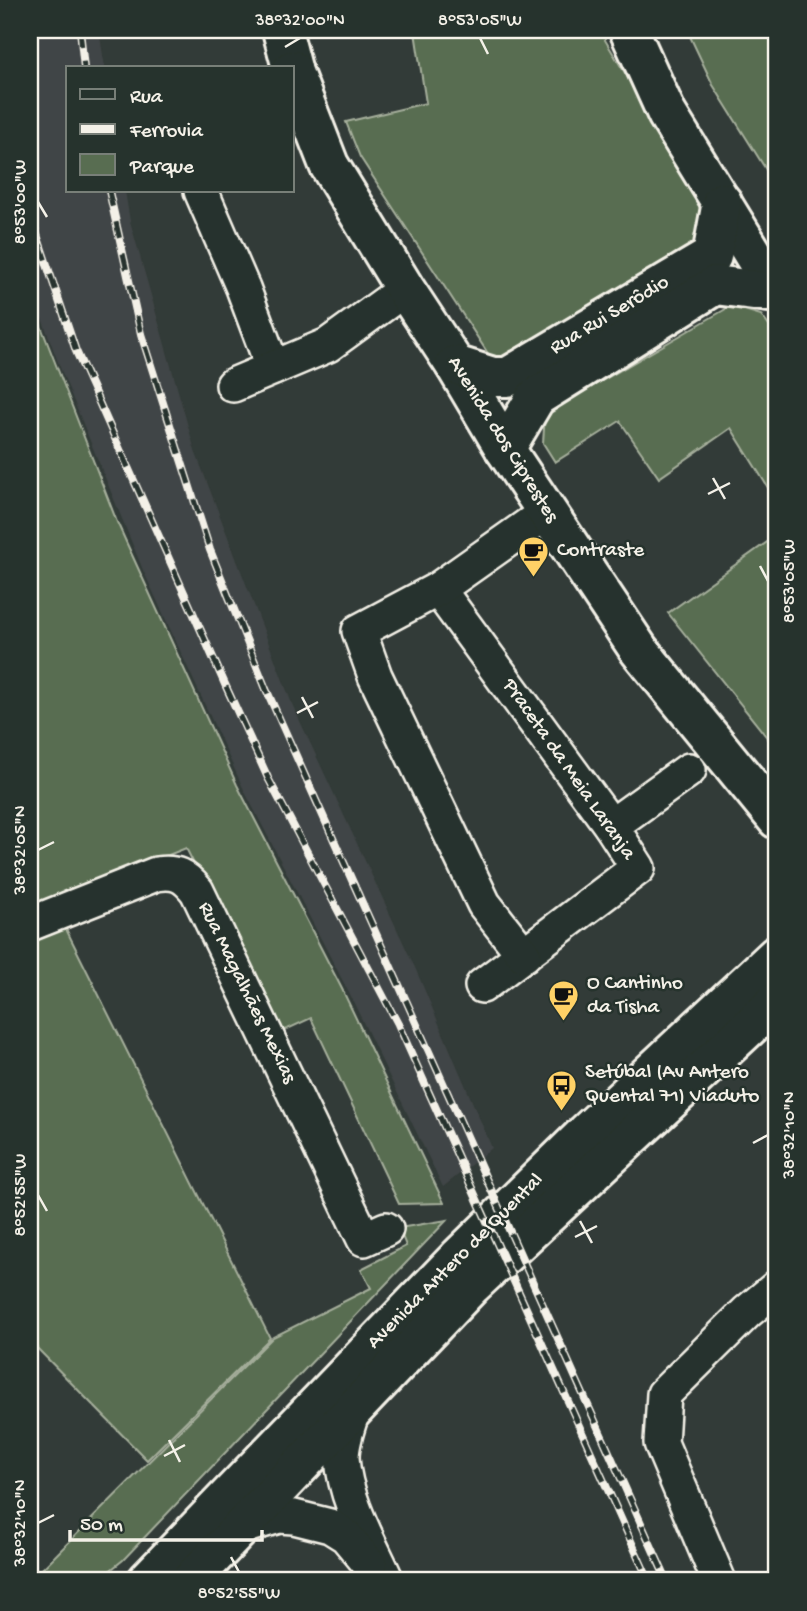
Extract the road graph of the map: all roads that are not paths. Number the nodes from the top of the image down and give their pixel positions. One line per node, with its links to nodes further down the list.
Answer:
1 (282, 30): 3 (main road, Avenida dos Ciprestes)
2 (629, 30): 6 (main road)
3 (291, 66)
4 (294, 74): 7 (main road, Avenida dos Ciprestes)
5 (201, 192): 10 (street)
6 (722, 202): 8 (main road); 9 (main road, Rua Rui Serôdio)
7 (405, 289): 9 (main road, Avenida dos Ciprestes); 10 (street)
8 (777, 293): 12 (main road, Rua Rui Serôdio)
9 (455, 365): 12 (main road, Avenida dos Ciprestes)
10 (273, 368): 11 (street)
11 (233, 385)
12 (505, 449): 13 (main road, Avenida dos Ciprestes)
13 (547, 512): 14 (street); 16 (main road, Avenida dos Ciprestes)
14 (438, 589): 17 (street, Praceta da Meia Laranja); 20 (street)
15 (690, 769): 17 (street)
16 (777, 819)
17 (611, 827): 20 (street, Praceta da Meia Laranja)
18 (30, 924): 23 (street, Rua Magalhães Mexias)
19 (777, 954): 27 (main road, Avenida Antero de Quental)
20 (523, 955): 21 (street, Praceta da Meia Laranja)
21 (482, 986)
22 (775, 1003): 25 (main road, Avenida Antero de Quental)
23 (386, 1229)
24 (777, 1287): 30 (street)
25 (352, 1411): 26 (main road, Avenida Antero de Quental); 29 (street)
26 (242, 1527): 28 (main road, Avenida Antero de Quental); 29 (street)
27 (148, 1580)
28 (190, 1581)
29 (386, 1581)
30 (719, 1581)

